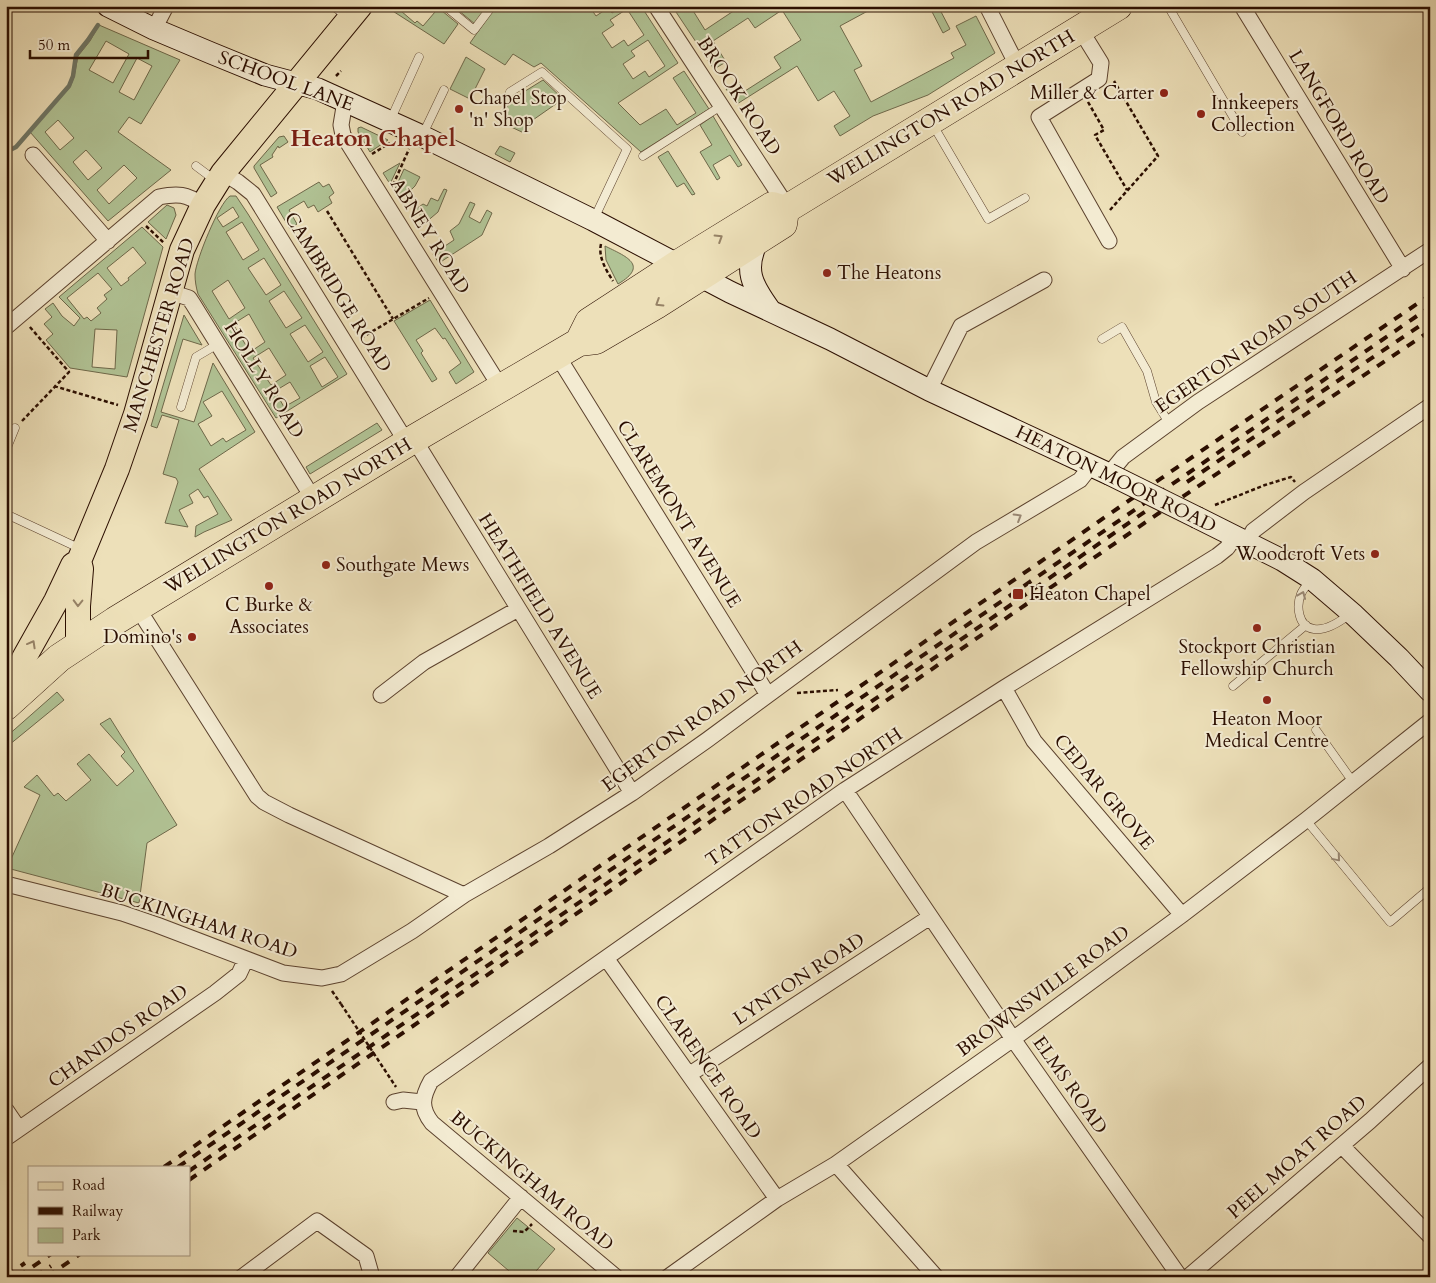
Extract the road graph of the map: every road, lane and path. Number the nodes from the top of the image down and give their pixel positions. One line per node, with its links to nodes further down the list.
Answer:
1 (166, 6): 11 (street)
2 (444, 6): 3 (lane)
3 (492, 6)
4 (656, 6): 23 (street, BROOK ROAD)
5 (987, 6): 14 (street)
6 (1118, 6): 12 (highway, WELLINGTON ROAD NORTH)
7 (1168, 6): 26 (lane)
8 (1242, 6): 47 (street, LANGFORD ROAD)
9 (108, 7): 11 (main road, SCHOOL LANE)
10 (348, 10): 18 (main road, MANCHESTER ROAD)
11 (154, 29): 18 (main road, SCHOOL LANE)
12 (1080, 29): 14 (highway, WELLINGTON ROAD NORTH); 16 (street)
13 (420, 57): 24 (lane)
14 (1018, 67): 25 (highway, WELLINGTON ROAD NORTH)
15 (341, 71): 17 (path)
16 (1100, 71): 20 (street); 32 (path)
17 (336, 76)
18 (296, 84): 22 (main road, SCHOOL LANE); 31 (main road, MANCHESTER ROAD)
19 (444, 90): 27 (lane)
20 (1081, 90): 32 (path); 40 (street)
21 (510, 92): 39 (lane)
22 (345, 101): 24 (main road, SCHOOL LANE); 34 (street, ABNEY ROAD)
23 (721, 106): 29 (lane); 36 (street, BROOK ROAD)
24 (390, 121): 27 (main road, SCHOOL LANE)
25 (930, 121): 33 (lane); 36 (highway, WELLINGTON ROAD NORTH)
26 (1242, 132)
27 (417, 140): 34 (path); 39 (main road, SCHOOL LANE)
28 (33, 155): 42 (street)
29 (643, 156)
30 (196, 166): 31 (lane)
31 (221, 177): 35 (main road, MANCHESTER ROAD); 59 (street, CAMBRIDGE ROAD)
32 (1127, 190): 40 (path)
33 (1025, 198)
34 (385, 203): 51 (street, ABNEY ROAD)
35 (203, 205): 38 (street); 52 (main road, MANCHESTER ROAD)
36 (786, 209): 41 (highway, WELLINGTON ROAD NORTH); 48 (highway, WELLINGTON ROAD NORTH, one-way to 36)
37 (327, 211): 55 (path)
38 (136, 217): 42 (street); 45 (path)
39 (593, 220): 48 (main road, SCHOOL LANE)
40 (1099, 222): 44 (street)
41 (758, 240): 48 (highway, WELLINGTON ROAD NORTH); 53 (main road, HEATON MOOR ROAD)
42 (108, 241): 54 (street)
43 (603, 241): 50 (path)
44 (1109, 241)
45 (168, 246)
46 (1430, 250): 47 (street, EGERTON ROAD SOUTH)
47 (1403, 269): 67 (street, EGERTON ROAD SOUTH)
48 (689, 270): 53 (main road, HEATON MOOR ROAD); 60 (highway, WELLINGTON ROAD NORTH)
49 (1044, 280): 63 (street)
50 (615, 284)
51 (440, 291): 55 (path); 62 (street, ABNEY ROAD)
52 (170, 292): 58 (street, HOLLY ROAD); 77 (main road, MANCHESTER ROAD)
53 (771, 311): 63 (main road, HEATON MOOR ROAD)
54 (20, 315): 56 (street); 61 (path)
55 (393, 319): 59 (path)
56 (6, 327)
57 (1102, 339): 67 (lane)
58 (218, 344): 66 (lane); 73 (street, HOLLY ROAD)
59 (347, 346): 69 (street, CAMBRIDGE ROAD)
60 (568, 348): 62 (highway, WELLINGTON ROAD NORTH); 89 (street, CLAREMONT AVENUE)
61 (54, 386): 65 (path); 68 (path)
62 (501, 388): 69 (highway, WELLINGTON ROAD NORTH)
63 (929, 390): 71 (main road, HEATON MOOR ROAD)
64 (1430, 406): 72 (street, TATTON ROAD NORTH)
65 (125, 407)
66 (181, 407)
67 (1169, 423): 71 (street, EGERTON ROAD SOUTH)
68 (15, 428): 70 (lane)
69 (410, 441): 73 (highway, WELLINGTON ROAD NORTH); 80 (street, HEATHFIELD AVENUE)
70 (6, 450)
71 (1100, 470): 74 (main road, HEATON MOOR ROAD, bridge); 89 (street, EGERTON ROAD NORTH, one-way to 71)
72 (1304, 492): 74 (path); 76 (street, TATTON ROAD NORTH)
73 (314, 500): 79 (highway, WELLINGTON ROAD NORTH)
74 (1204, 513): 76 (main road, HEATON MOOR ROAD)
75 (6, 514): 77 (lane)
76 (1241, 540): 78 (main road, HEATON MOOR ROAD); 85 (street, TATTON ROAD NORTH)
77 (81, 556): 83 (main road, MANCHESTER ROAD, one-way to 83); 90 (main road, MANCHESTER ROAD, one-way to 77)
78 (1312, 579): 81 (main road, HEATON MOOR ROAD); 82 (lane, one-way to 78)
79 (137, 607): 83 (highway, WELLINGTON ROAD NORTH); 99 (street)
80 (518, 609): 88 (street); 95 (street, HEATHFIELD AVENUE)
81 (1351, 612): 82 (lane); 87 (main road, HEATON MOOR ROAD)
82 (1306, 625): 84 (lane)
83 (78, 644): 90 (highway, WELLINGTON ROAD NORTH)
84 (1233, 686)
85 (1004, 688): 94 (street, TATTON ROAD NORTH); 100 (street, CEDAR GROVE)
86 (838, 690): 89 (path)
87 (1430, 691)
88 (381, 695)
89 (768, 695): 95 (street, EGERTON ROAD NORTH)
90 (7, 705)
91 (1430, 721): 93 (street, BROWNSVILLE ROAD)
92 (1316, 730): 93 (lane)
93 (1353, 782): 96 (street, BROWNSVILLE ROAD)
94 (845, 790): 101 (street, ELMS ROAD); 102 (street, TATTON ROAD NORTH)
95 (632, 793): 99 (street, EGERTON ROAD NORTH)
96 (1306, 820): 98 (lane, one-way to 98); 100 (street, BROWNSVILLE ROAD)
97 (6, 884): 103 (street, BUCKINGHAM ROAD)
98 (1430, 888)
99 (464, 895): 104 (street, EGERTON ROAD NORTH)
100 (1182, 915): 106 (street, BROWNSVILLE ROAD)
101 (930, 917): 106 (street, ELMS ROAD); 108 (street, LYNTON ROAD)
102 (606, 958): 108 (street, CLARENCE ROAD); 110 (street, TATTON ROAD NORTH)
103 (246, 959): 104 (street, BUCKINGHAM ROAD); 112 (street, CHANDOS ROAD)
104 (322, 978)
105 (341, 1004): 109 (path, bridge)
106 (1013, 1039): 115 (street, BROWNSVILLE ROAD); 127 (street, ELMS ROAD)
107 (1430, 1066): 114 (street, PEEL MOAT ROAD)
108 (690, 1074): 117 (street, CLARENCE ROAD)
109 (395, 1095): 110 (street)
110 (424, 1108): 116 (street, BUCKINGHAM ROAD)
111 (6, 1110): 112 (street)
112 (19, 1129): 113 (street, CHANDOS ROAD)
113 (6, 1138)
114 (1342, 1146): 120 (street); 128 (street, PEEL MOAT ROAD)
115 (836, 1164): 117 (street, BROWNSVILLE ROAD); 126 (street)
116 (521, 1197): 118 (street, BUCKINGHAM ROAD); 119 (street)
117 (777, 1199): 125 (street, BROWNSVILLE ROAD)
118 (540, 1212): 119 (path); 124 (street, BUCKINGHAM ROAD)
119 (500, 1223): 123 (street)
120 (1430, 1236)
121 (242, 1277): 122 (street)
122 (372, 1277)
123 (457, 1277)
124 (616, 1277)
125 (668, 1277)
126 (936, 1277)
127 (1180, 1277)
128 (1188, 1277)

